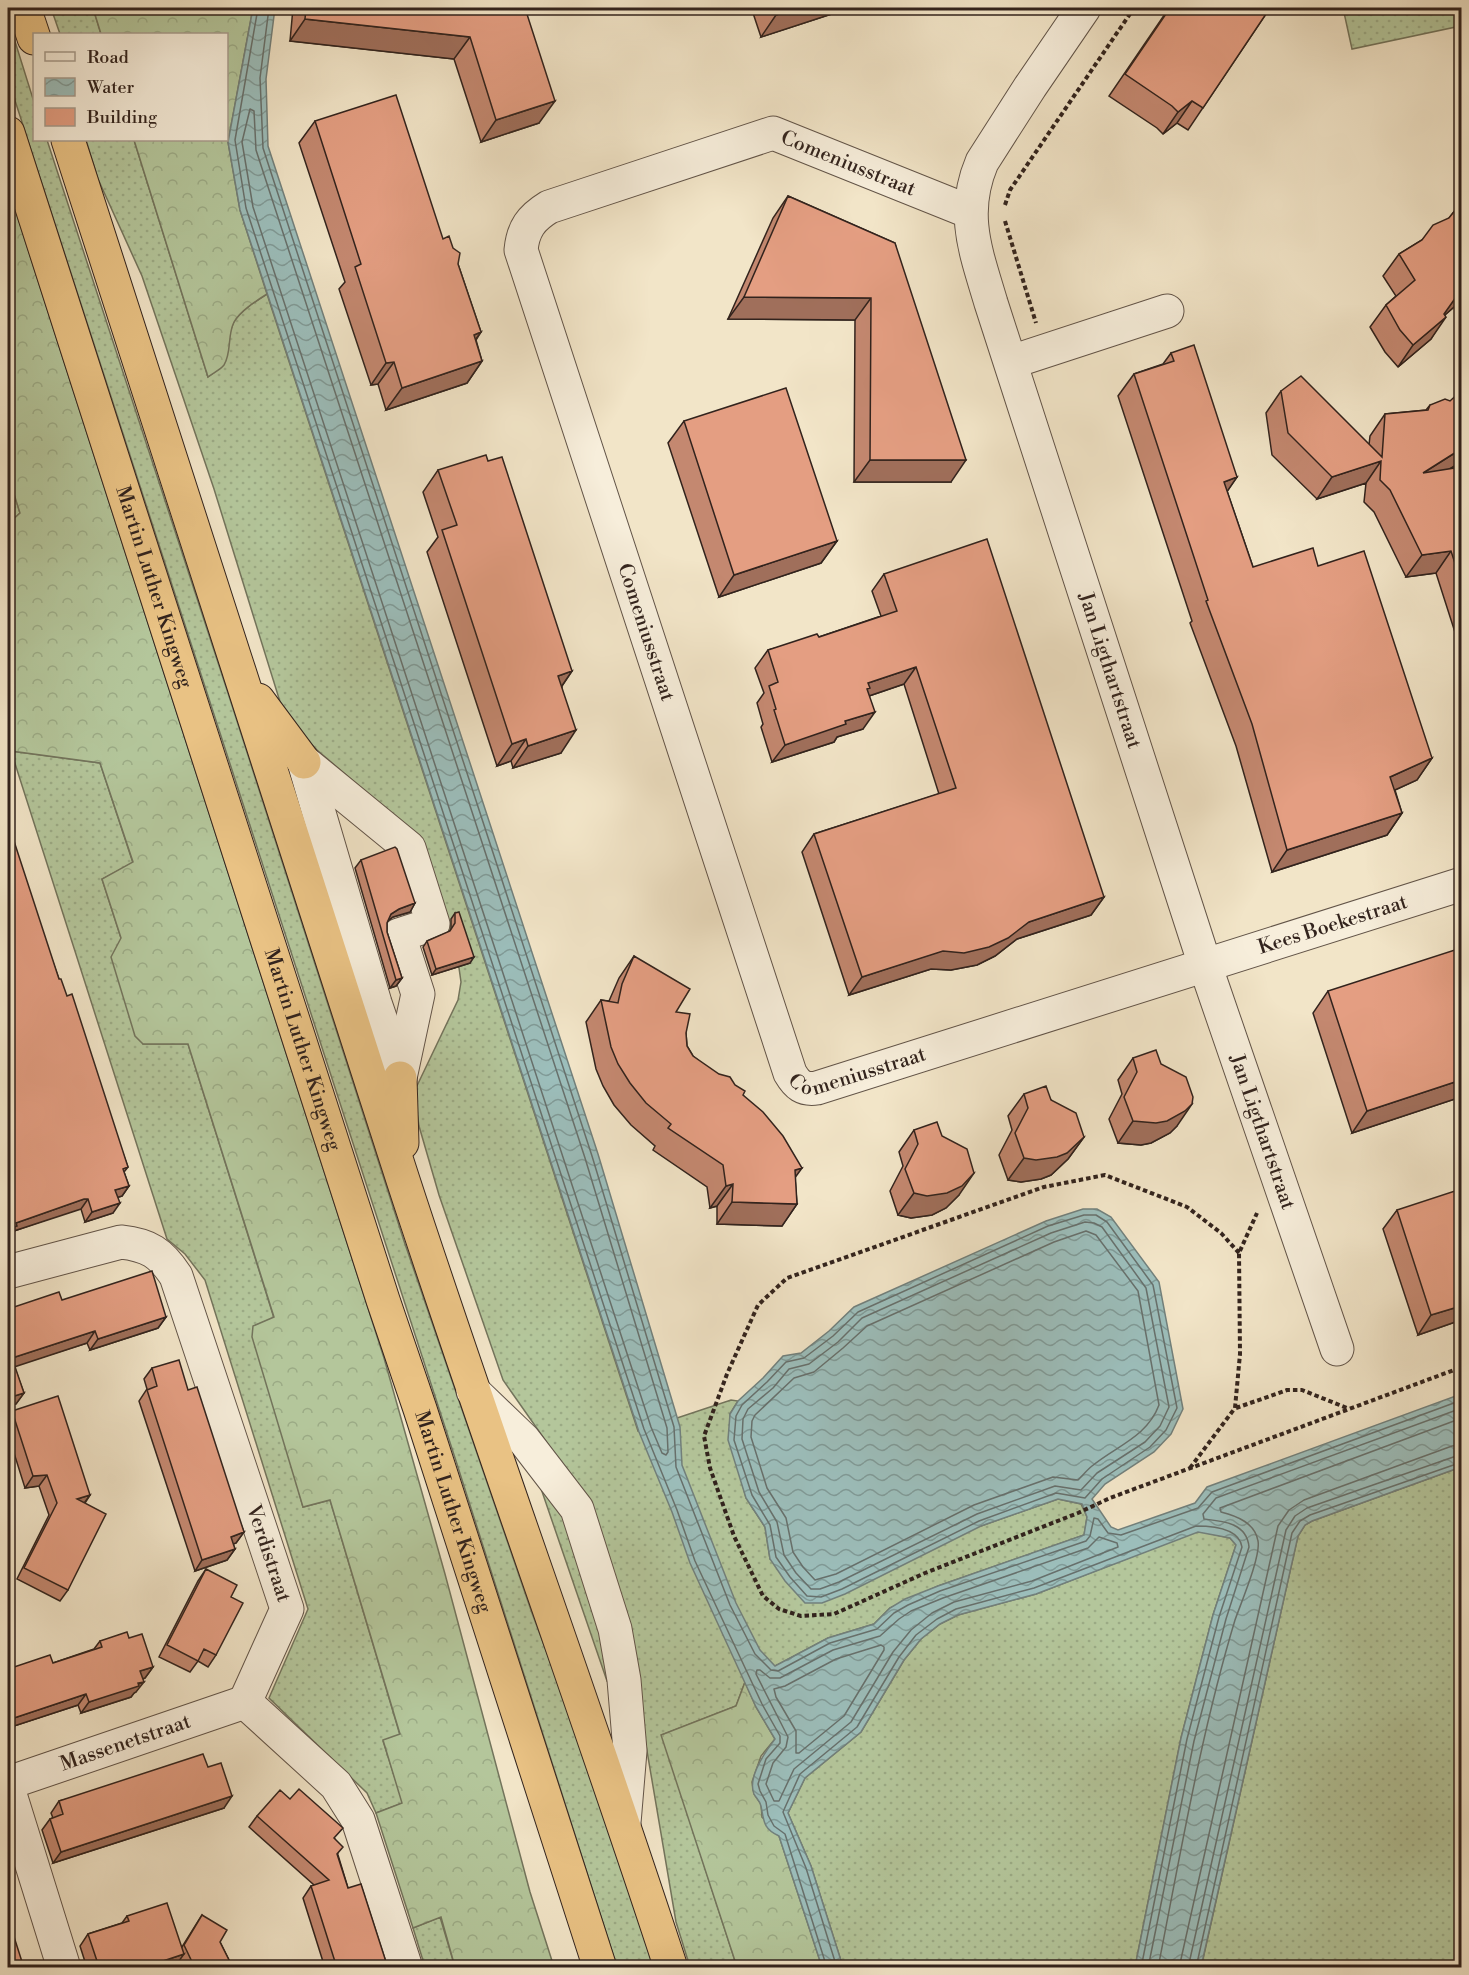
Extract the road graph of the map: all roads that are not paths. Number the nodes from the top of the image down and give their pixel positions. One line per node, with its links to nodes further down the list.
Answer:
1 (24, 8): 3 (highway)
2 (1084, 8): 6 (street, Jan Ligthartstraat)
3 (33, 35)
4 (8, 133): 26 (highway, Martin Luther Kingweg)
5 (68, 141): 9 (highway)
6 (970, 212): 8 (street, Jan Ligthartstraat); 14 (street, Comeniusstraat)
7 (1167, 311): 8 (street)
8 (1011, 362): 14 (street, Jan Ligthartstraat)
9 (242, 680): 10 (highway); 16 (highway)
10 (304, 762): 12 (street); 13 (street)
11 (1461, 884): 14 (street, Kees Boekestraat)
12 (399, 936): 13 (street); 15 (street)
13 (358, 949): 15 (street)
14 (1205, 965): 18 (street, Jan Ligthartstraat)
15 (400, 1078): 16 (highway)
16 (404, 1181): 19 (highway)
17 (8, 1272): 20 (street, Verdistraat)
18 (1337, 1349)
19 (473, 1391): 23 (highway); 23 (street)
20 (245, 1702): 21 (street, Massenetstraat); 25 (street)
21 (8, 1783)
22 (8, 1788): 24 (street)
23 (624, 1823): 27 (highway)
24 (64, 1968)
25 (406, 1968)
26 (600, 1968)
27 (671, 1968)

